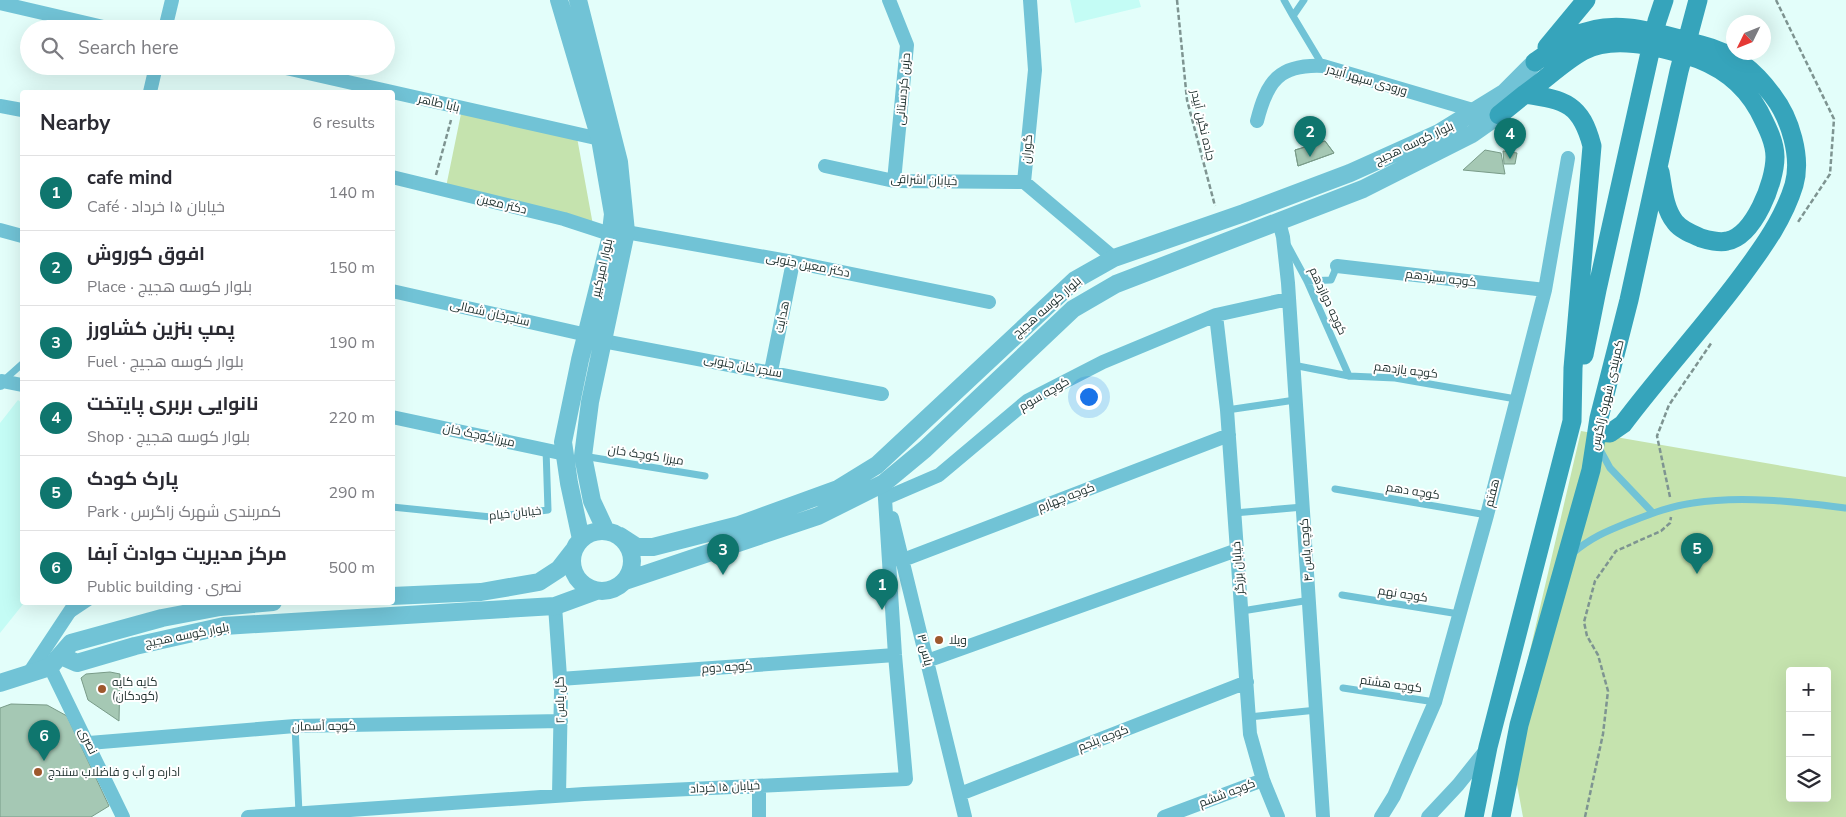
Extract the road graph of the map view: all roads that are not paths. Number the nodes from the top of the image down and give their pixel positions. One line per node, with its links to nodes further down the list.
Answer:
1 (172, 0): 14 (street)
2 (558, 0): 3 (street); 28 (street, بلوار امیرکبیر)
3 (578, 0): 37 (street, بلوار امیرکبیر)
4 (889, 0): 33 (street, حزین کردستانی)
5 (1030, 0): 34 (street, گوران)
6 (1284, 0): 12 (lane)
7 (1304, 0): 12 (lane)
8 (1586, 0): 15 (main road)
9 (1664, 0): 62 (main road)
10 (1698, 0): 31 (main road, کمربندی شهرک زاگرس)
11 (0, 1): 13 (street)
12 (1293, 16): 16 (lane)
13 (76, 20)
14 (167, 20)
15 (1535, 62): 25 (street, بلوار کوسه هجیج); 64 (main road)
16 (1324, 66): 25 (street, ورودی سپهر آبیدر); 27 (street, ورودی سپهر آبیدر)
17 (154, 75): 19 (street)
18 (318, 75): 20 (street, بابا طاهر)
19 (150, 90)
20 (384, 90)
21 (395, 93): 28 (street, بابا طاهر)
22 (1525, 94): 26 (main road); 31 (main road); 62 (main road)
23 (0, 106): 24 (street)
24 (20, 110)
25 (1476, 111): 39 (street, بلوار کوسه هجیج)
26 (1499, 115): 36 (street, بلوار کوسه هجیج)
27 (1257, 121)
28 (600, 139): 37 (street, بلوار امیرکبیر)
29 (1568, 158): 44 (street, هفتم)
30 (825, 166): 33 (street, خیابان اشراقی)
31 (1658, 166): 64 (main road, کمربندی شهرک زاگرس)
32 (395, 178): 37 (street, دکتر معین)
33 (894, 181): 34 (street, خیابان اشراقی)
34 (1024, 182): 39 (street, گوران)
35 (0, 230): 38 (street)
36 (1281, 230): 42 (street, بلوار کوسه هجیج); 43 (lane, کوچه دوازدهم); 46 (street, کوچه یاس ۴)
37 (618, 233): 40 (street, دکتر معین جنوبی); 49 (street, بلوار امیرکبیر); 50 (street, بلوار امیرکبیر)
38 (20, 235)
39 (1114, 258): 42 (street); 68 (street, بلوار کوسه هجیج)
40 (793, 262): 47 (street, دکتر معین جنوبی); 53 (street, هدایت)
41 (1338, 266): 43 (lane); 44 (street, کوچه سیزدهم)
42 (1124, 281): 71 (street, بلوار کوسه هجیج)
43 (1308, 281): 54 (lane, کوچه دوازدهم)
44 (1545, 290): 58 (street, هفتم)
45 (395, 292): 49 (street, سنجرخان شمالی)
46 (1288, 299): 48 (street, کوچه سوم); 51 (street, کوچه یاس ۴)
47 (989, 302)
48 (1216, 315): 60 (street, خیابان برزگر); 71 (street, کوچه سوم)
49 (586, 335): 66 (street, بلوار امیرکبیر)
50 (603, 341): 53 (street, سنجر خان جنوبی); 67 (street, بلوار امیرکبیر)
51 (1292, 365): 54 (lane, کوچه یازدهم); 59 (street, کوچه یاس ۴)
52 (20, 366): 55 (lane)
53 (771, 371): 57 (street, سنجر خان جنوبی)
54 (1349, 376): 58 (lane, کوچه یازدهم)
55 (1, 382): 56 (street)
56 (20, 386)
57 (882, 394)
58 (1516, 398): 77 (street, هفتم)
59 (1295, 400): 60 (lane); 73 (street, کوچه یاس ۴)
60 (1227, 410): 63 (street, خیابان برزگر)
61 (395, 418): 65 (street, میرزاکوچک خان)
62 (1572, 421): 107 (main road)
63 (1229, 435): 75 (street, خیابان برزگر); 82 (street, کوچه چهارم)
64 (1596, 436): 76 (lane); 81 (main road, کمربندی شهرک زاگرس)
65 (546, 449): 66 (street, میرزاکوچک خان); 72 (lane, خیابان خیام)
66 (565, 454): 79 (street, بلوار امیرکبیر)
67 (583, 456): 69 (lane, میرزا کوچک خان); 78 (street, بلوار امیرکبیر)
68 (877, 465): 71 (street); 78 (street, بلوار کوسه هجیج)
69 (705, 476)
70 (1335, 489): 77 (lane, کوچه دهم)
71 (886, 490): 82 (street, یاس ۳); 83 (street, بلوار کوسه هجیج); 93 (street, خیابان ۱۵ خرداد)
72 (395, 507)
73 (1303, 507): 75 (lane); 87 (street, کوچه یاس ۴)
74 (1846, 508): 76 (lane)
75 (1234, 513): 80 (street, خیابان برزگر)
76 (1653, 513): 81 (lane)
77 (1487, 515): 92 (street, هفتم)
78 (613, 534): 79 (street); 83 (street)
79 (577, 545): 84 (street); 86 (street)
80 (1237, 550): 91 (street, خیابان برزگر); 95 (street)
81 (1567, 558): 124 (main road, کمربندی شهرک زاگرس)
82 (903, 560): 95 (street, یاس ۳)
83 (625, 581): 84 (street)
84 (596, 591): 89 (street, بلوار کوسه هجیج)
85 (1342, 595): 92 (lane, کوچه نهم)
86 (395, 596)
87 (1310, 600): 91 (lane); 102 (street, کوچه یاس ۴)
88 (241, 605): 94 (street, بلوار کوسه هجیج)
89 (555, 606): 94 (street, بلوار کوسه هجیج); 97 (street, گل یاس۲)
90 (73, 609): 96 (street)
91 (1242, 611): 98 (street, خیابان برزگر)
92 (1459, 614): 101 (street, هفتم)
93 (895, 655): 97 (street, کوچه دوم); 109 (street, خیابان ۱۵ خرداد)
94 (56, 661): 96 (street); 106 (street, نصری)
95 (928, 661): 110 (street, یاس ۳)
96 (29, 673): 99 (street)
97 (560, 679): 104 (street, گل یاس۲)
98 (1247, 682): 103 (street, خیابان برزگر); 110 (street, کوچه پنجم)
99 (0, 683)
100 (1343, 688): 101 (lane, کوچه هشتم)
101 (1435, 702): 121 (street, هفتم)
102 (1317, 710): 103 (lane); 120 (street, کوچه یاس ۴)
103 (1249, 717): 108 (street, خیابان برزگر)
104 (560, 721): 105 (street, کوچه آسمان); 111 (street, گل یاس۲)
105 (295, 726): 106 (street, کوچه آسمان); 113 (lane)
106 (89, 743): 114 (street, نصری)
107 (1488, 747): 122 (street); 123 (main road)
108 (1263, 780): 118 (street, کوچه ششم); 119 (street, خیابان برزگر)
109 (759, 786): 111 (street, خیابان ۱۵ خرداد); 116 (street)
110 (960, 794): 117 (street, یاس ۳)
111 (559, 795): 112 (street, خیابان ۱۵ خرداد)
112 (374, 812): 113 (street, خیابان ۱۵ خرداد)
113 (299, 813): 115 (street, خیابان ۱۵ خرداد)
114 (123, 817)
115 (248, 817)
116 (759, 817)
117 (966, 817)
118 (1164, 817)
119 (1278, 817)
120 (1323, 817)
121 (1381, 817)
122 (1428, 817)
123 (1474, 817)
124 (1501, 817)

